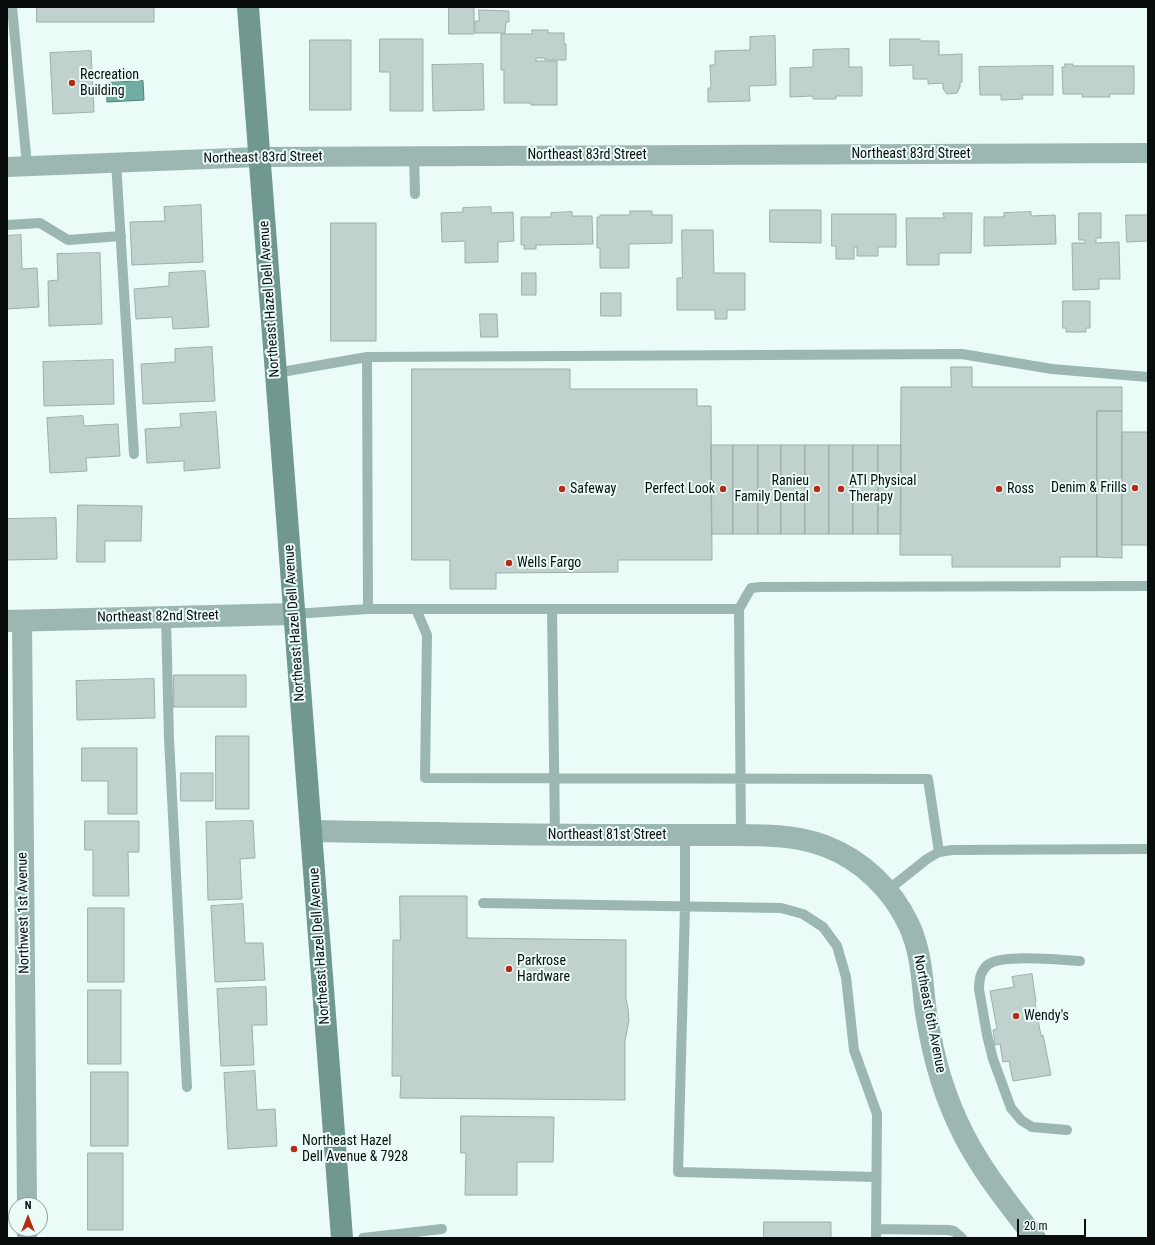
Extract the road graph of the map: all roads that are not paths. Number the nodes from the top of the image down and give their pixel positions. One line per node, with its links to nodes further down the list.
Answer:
1 (12, 7): 3 (lane)
2 (248, 7): 6 (main road, Northeast Hazel Dell Avenue)
3 (10, 25): 8 (lane)
4 (1148, 153): 5 (street, Northeast 83rd Street)
5 (414, 156): 6 (street, Northeast 83rd Street); 10 (lane)
6 (259, 157): 7 (street, Northeast 83rd Street); 14 (main road, Northeast Hazel Dell Avenue)
7 (116, 162): 8 (street, Northeast 83rd Street); 12 (lane)
8 (27, 165): 9 (street, Northeast 83rd Street)
9 (7, 167)
10 (415, 194)
11 (7, 225): 12 (lane)
12 (121, 236): 16 (lane)
13 (367, 357): 14 (lane); 15 (lane); 18 (lane)
14 (276, 373): 22 (main road, Northeast Hazel Dell Avenue)
15 (1148, 377)
16 (134, 454)
17 (1148, 586): 21 (lane)
18 (368, 609): 19 (lane); 22 (lane)
19 (416, 609): 20 (lane); 25 (lane)
20 (552, 609): 21 (lane); 25 (lane)
21 (739, 609): 26 (lane)
22 (294, 614): 23 (street, Northeast 82nd Street); 27 (main road, Northeast Hazel Dell Avenue)
23 (166, 617): 24 (street, Northeast 82nd Street); 37 (lane)
24 (14, 620): 40 (street, Northwest 1st Avenue)
25 (554, 778): 26 (lane); 28 (lane)
26 (741, 778): 30 (lane); 32 (lane)
27 (311, 831): 28 (street, Northeast 81st Street); 43 (main road, Northeast Hazel Dell Avenue)
28 (554, 835): 29 (street, Northeast 81st Street)
29 (685, 835): 30 (street, Northeast 81st Street); 35 (lane)
30 (741, 835): 33 (street, Northeast 81st Street)
31 (1148, 848): 32 (lane)
32 (939, 852): 33 (lane)
33 (888, 890): 46 (street, Northeast 6th Avenue)
34 (483, 903): 35 (lane)
35 (685, 906): 39 (lane); 39 (lane)
36 (1080, 961): 38 (lane)
37 (187, 1087)
38 (1067, 1130)
39 (876, 1177): 42 (lane)
40 (27, 1197)
41 (442, 1229): 44 (lane)
42 (876, 1234): 45 (lane)
43 (342, 1238)
44 (364, 1238)
45 (962, 1238)
46 (1035, 1238)

